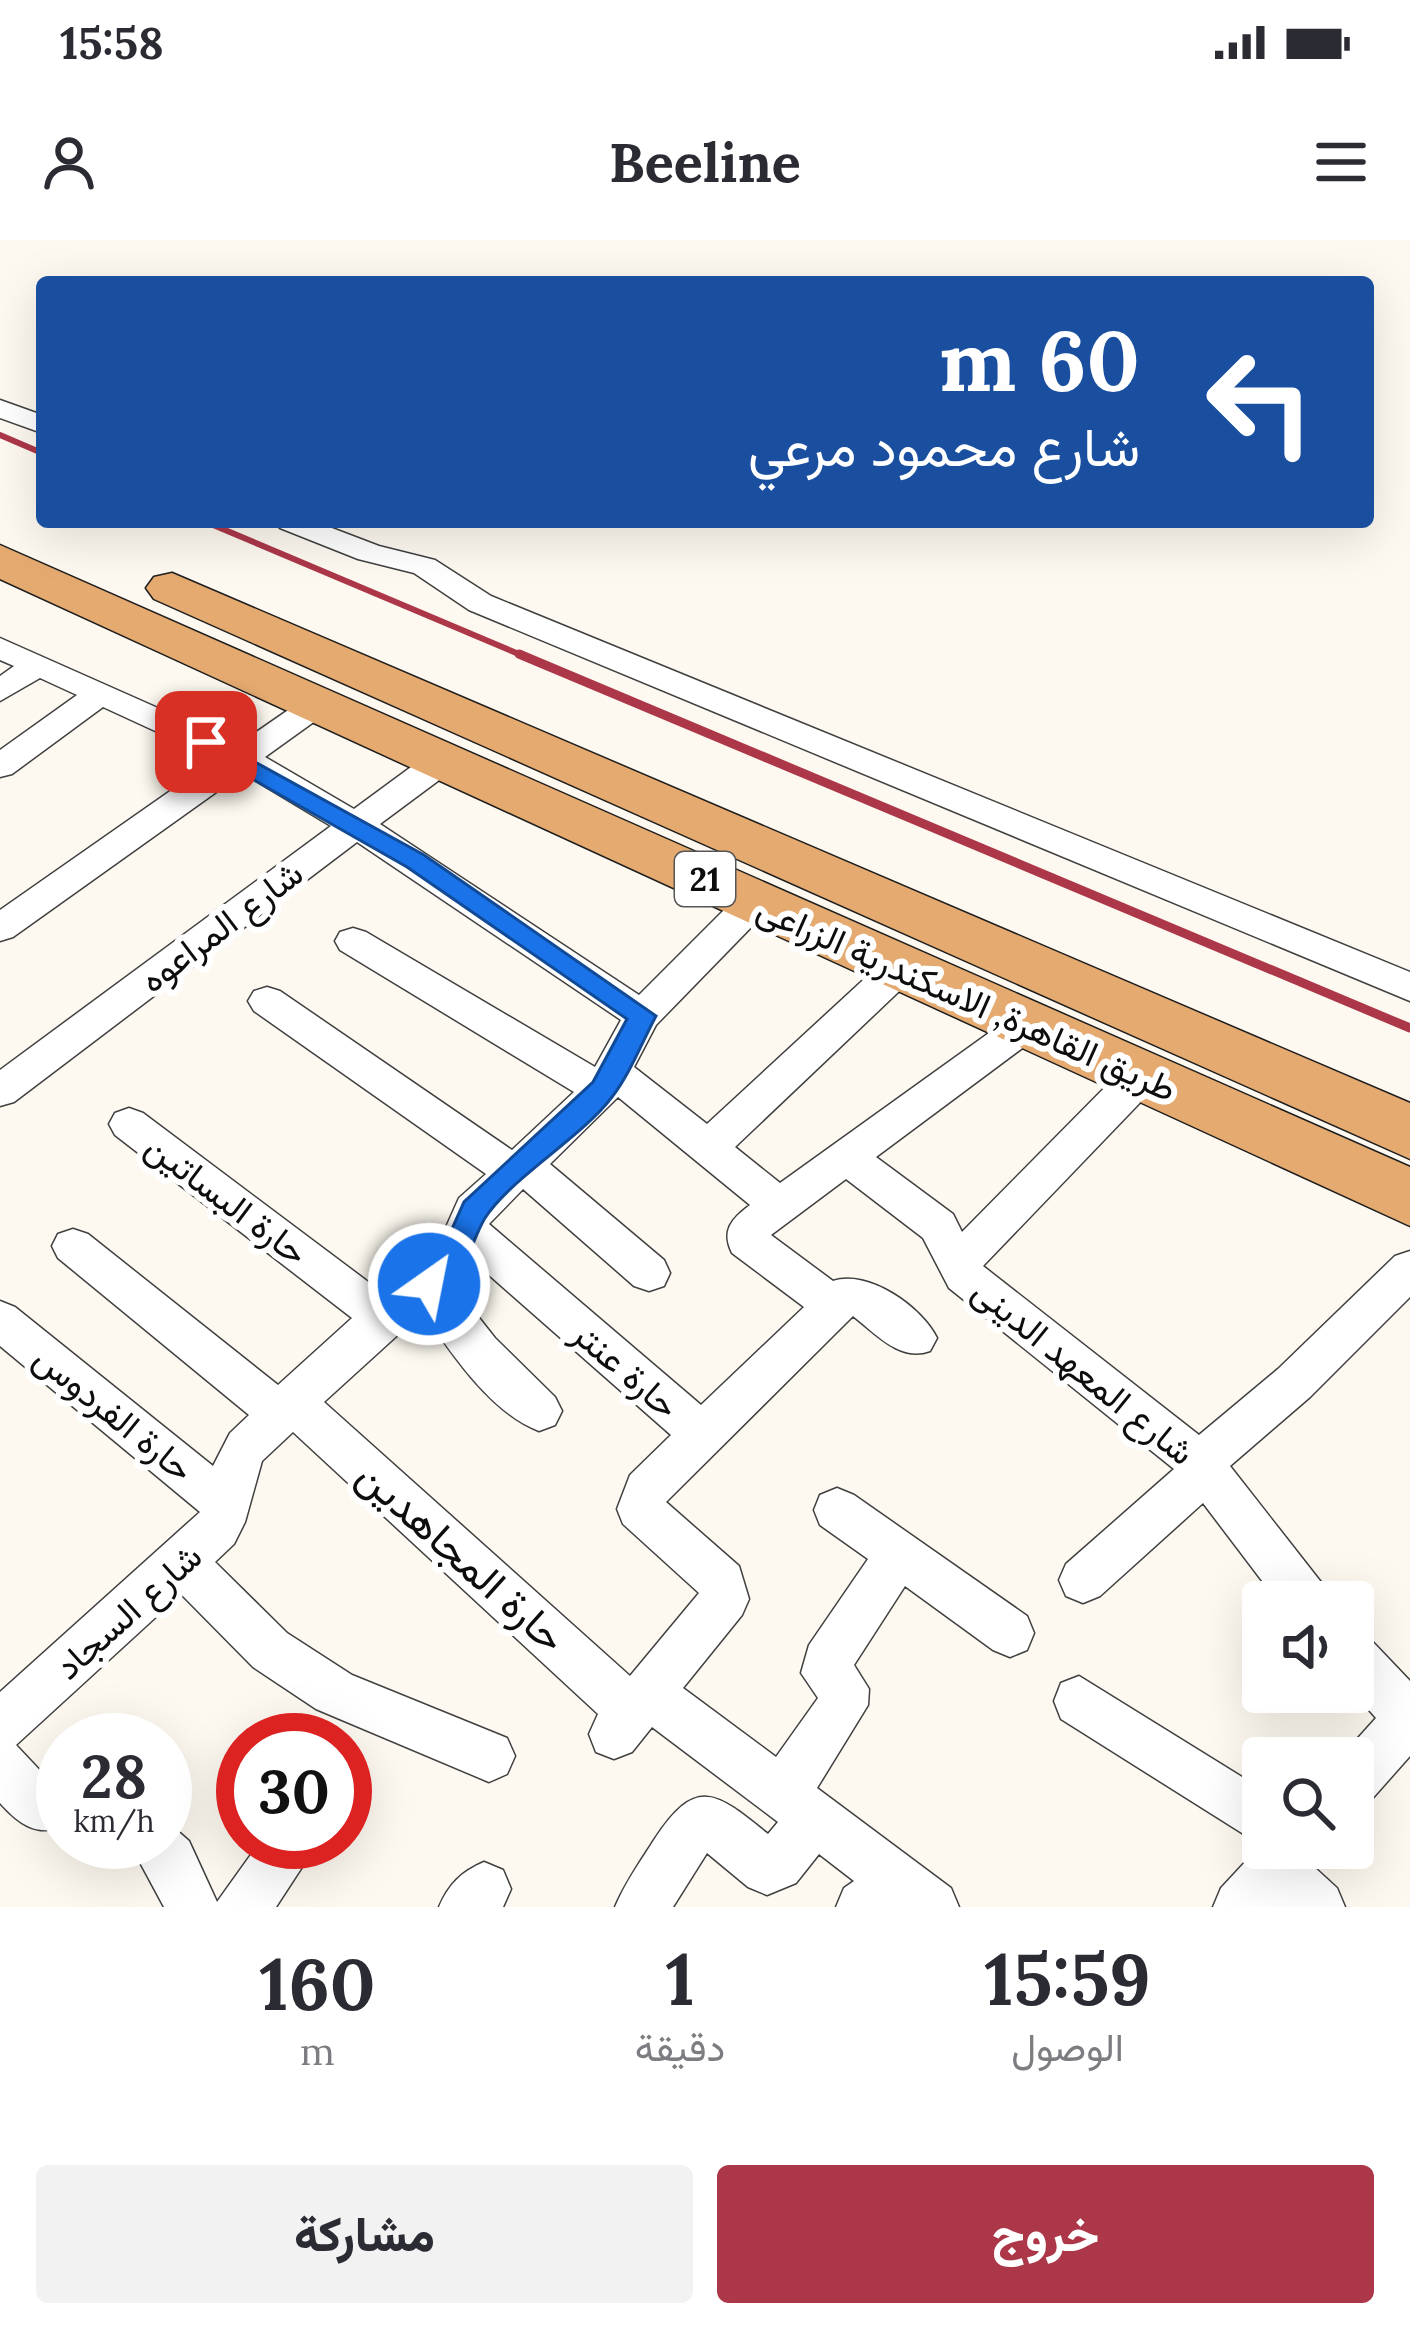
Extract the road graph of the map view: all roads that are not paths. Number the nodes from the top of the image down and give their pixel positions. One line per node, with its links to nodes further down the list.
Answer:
1 (0, 408): 2 (street)
2 (36, 423)
3 (0, 513): 27 (highway, طريق القاهرة, الاسكندرية الزراعى / 21)
4 (305, 528): 19 (street)
5 (0, 560): 10 (highway, طريق القاهرة, الاسكندرية الزراعى / 21)
6 (0, 648): 7 (street)
7 (37, 664): 8 (street); 9 (street)
8 (0, 691)
9 (100, 694): 11 (street); 13 (street)
10 (318, 704): 11 (street); 12 (highway, طريق القاهرة, الاسكندرية الزراعى / 21)
11 (242, 758): 14 (street); 16 (street)
12 (442, 760): 14 (street, شارع المراعوه); 15 (highway, طريق القاهرة, الاسكندرية الزراعى / 21)
13 (0, 766)
14 (357, 825): 21 (street); 25 (street, شارع المراعوه)
15 (754, 902): 18 (highway, طريق القاهرة, الاسكندرية الزراعى / 21); 21 (street, شارع السجاد)
16 (0, 928)
17 (353, 941): 24 (street)
18 (900, 968): 22 (highway, طريق القاهرة, الاسكندرية الزراعى / 21); 28 (street)
19 (1410, 987)
20 (267, 1001): 30 (street)
21 (642, 1016): 24 (street, شارع السجاد)
22 (1027, 1025): 23 (highway, طريق القاهرة, الاسكندرية الزراعى / 21); 29 (street)
23 (1140, 1076): 31 (highway, طريق القاهرة, الاسكندرية الزراعى / 21); 35 (street)
24 (608, 1081): 28 (street); 30 (street, شارع السجاد)
25 (0, 1091)
26 (129, 1124): 40 (street, حارة البساتين)
27 (1410, 1132)
28 (709, 1148): 32 (street)
29 (847, 1158): 32 (street); 35 (street, شارع المعهد الدينى)
30 (519, 1169): 33 (street, شارع السجاد); 37 (street)
31 (1410, 1198)
32 (780, 1206): 39 (street)
33 (464, 1228): 38 (street, شارع السجاد); 45 (street, حارة عنتر)
34 (73, 1246): 43 (street, حارة المجاهدين)
35 (956, 1266): 46 (street, شارع المعهد الدينى)
36 (1410, 1269): 46 (street)
37 (649, 1273)
38 (429, 1284): 40 (street, شارع السجاد); 44 (street)
39 (834, 1305): 42 (street); 45 (street)
40 (383, 1317): 43 (street, شارع السجاد)
41 (0, 1320): 47 (street, حارة الفردوس)
42 (915, 1338)
43 (284, 1406): 47 (street, شارع السجاد); 57 (street, حارة المجاهدين)
44 (539, 1411)
45 (702, 1434): 57 (street, حارة عنتر)
46 (1203, 1467): 51 (street); 52 (street, شارع المعهد الدينى)
47 (228, 1507): 50 (street, شارع السجاد)
48 (837, 1510): 49 (street)
49 (899, 1554): 53 (street); 63 (street)
50 (183, 1563): 56 (street, شارع السجاد); 59 (street)
51 (1083, 1580)
52 (1291, 1581)
53 (1010, 1634)
54 (1374, 1679): 58 (street)
55 (1079, 1700): 64 (street)
56 (5, 1713)
57 (632, 1713): 63 (street, حارة المجاهدين)
58 (1410, 1718): 60 (street)
59 (489, 1756)
60 (1374, 1758)
61 (0, 1764): 62 (street)
62 (36, 1804)
63 (799, 1806): 68 (street, حارة المجاهدين); 71 (street)
64 (1242, 1839)
65 (174, 1869): 69 (street)
66 (273, 1869): 70 (street)
67 (1277, 1869): 72 (street)
68 (898, 1898)
69 (192, 1907)
70 (242, 1907)
71 (642, 1907)
72 (1318, 1907)

